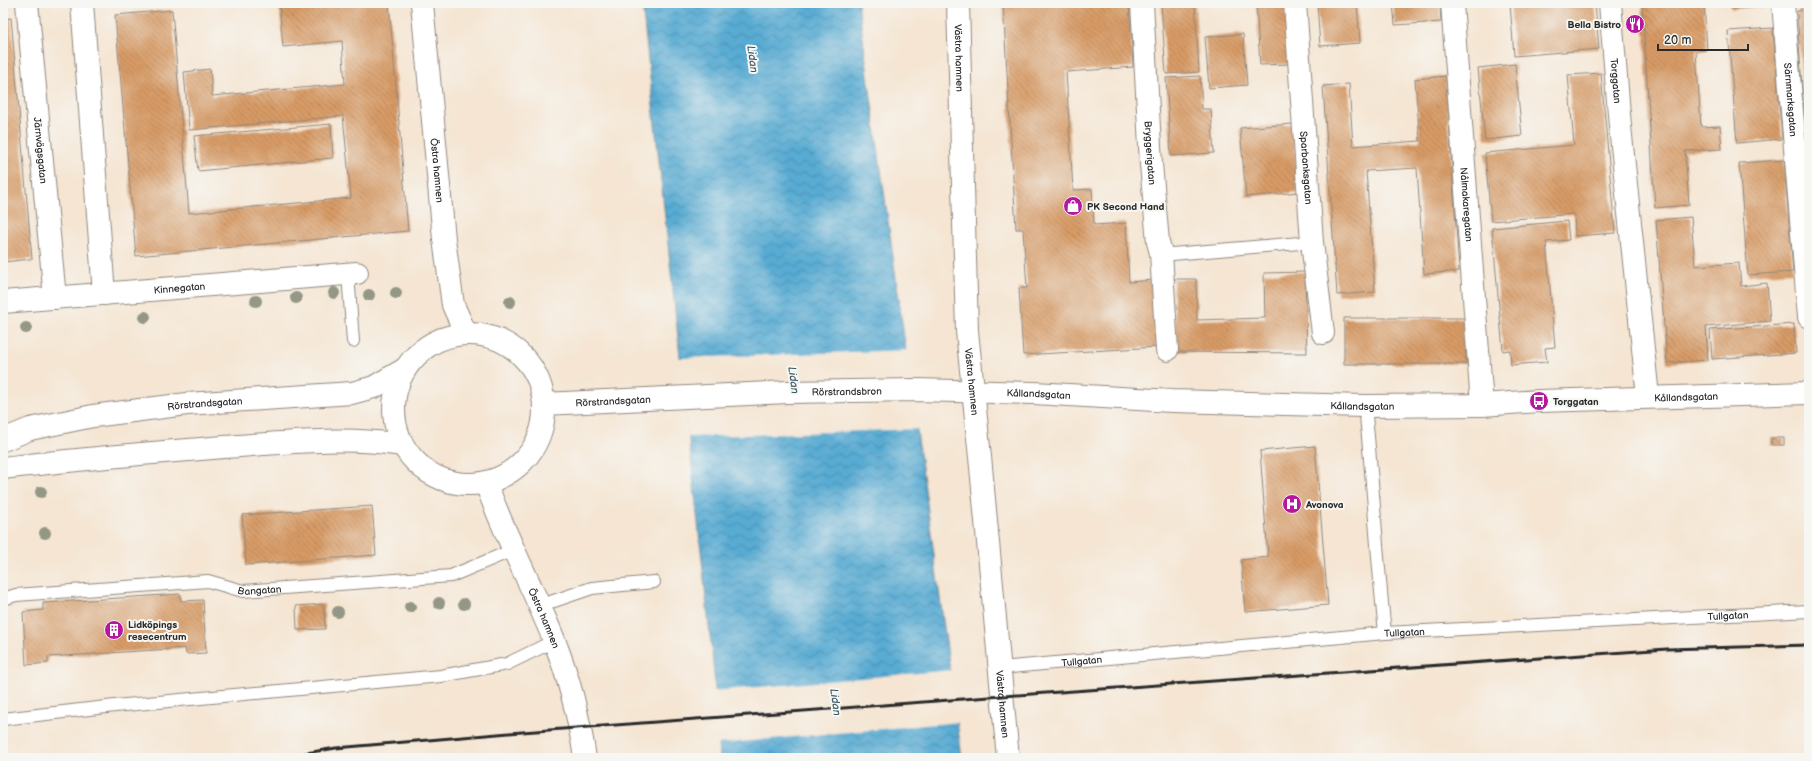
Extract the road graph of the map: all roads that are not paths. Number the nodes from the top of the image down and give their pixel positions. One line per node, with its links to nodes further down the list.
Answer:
1 (27, 3): 14 (street, Järnvägsgatan)
2 (82, 3): 13 (street)
3 (422, 3): 18 (street, Östra hamnen)
4 (958, 3): 23 (street, Västra hamnen)
5 (1142, 3): 11 (street, Bryggerigatan)
6 (1295, 3): 10 (street, Sparbanksgatan)
7 (1452, 3): 28 (street, Nålmakaregatan)
8 (1610, 3): 26 (street, Torggatan)
9 (1783, 3): 16 (street, Särnmarksgatan)
10 (1312, 242): 11 (lane); 17 (street, Sparbanksgatan)
11 (1161, 253): 20 (street, Bryggerigatan)
12 (352, 274): 13 (street, Kinnegatan); 19 (lane)
13 (104, 294): 14 (street, Kinnegatan)
14 (55, 298): 15 (street, Kinnegatan)
15 (3, 302)
16 (1809, 317)
17 (1323, 333)
18 (466, 334): 21 (street); 27 (street)
19 (353, 341)
20 (1167, 350)
21 (405, 369): 30 (street, Rörstrandsgatan); 31 (street)
22 (916, 390): 23 (street, Kållandsgatan); 25 (street, Rörstrandsbron)
23 (974, 391): 29 (street, Kållandsgatan); 41 (street, Västra hamnen)
24 (1809, 393): 26 (street, Kållandsgatan)
25 (681, 396): 27 (street, Rörstrandsgatan)
26 (1648, 397): 28 (street, Kållandsgatan)
27 (544, 404): 33 (street)
28 (1482, 405): 29 (street, Kållandsgatan)
29 (1365, 406): 39 (lane)
30 (3, 440)
31 (402, 446): 32 (street); 33 (street)
32 (3, 468)
33 (486, 483): 34 (street, Östra hamnen)
34 (513, 550): 36 (lane, Bangatan); 37 (street, Östra hamnen)
35 (654, 582): 37 (lane)
36 (3, 599)
37 (539, 606): 40 (street, Östra hamnen)
38 (1809, 610): 39 (lane, Tullgatan)
39 (1384, 634): 41 (lane, Tullgatan)
40 (554, 641): 42 (lane); 43 (street, Östra hamnen)
41 (1000, 668): 44 (street, Västra hamnen)
42 (3, 719)
43 (585, 758)
44 (1008, 758)

